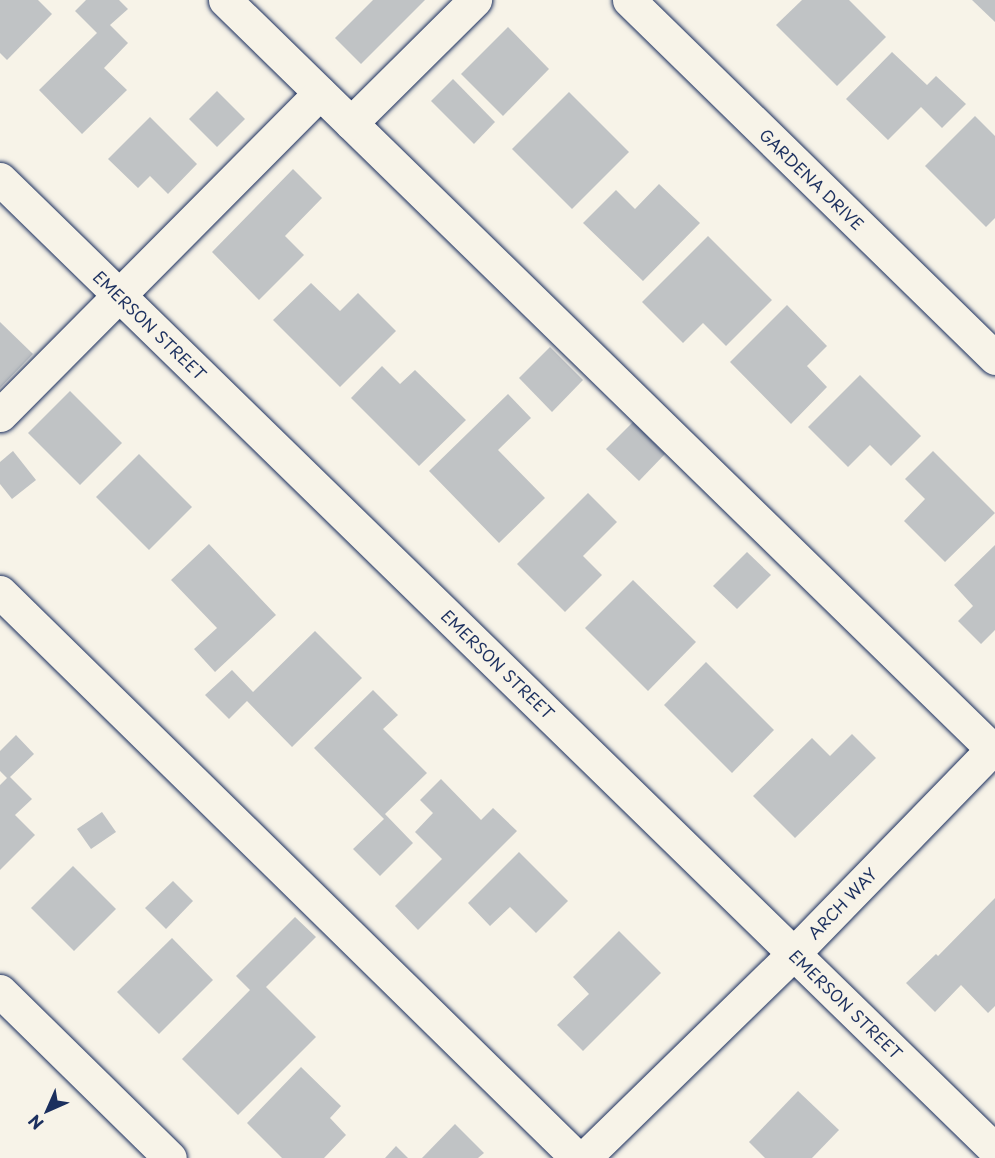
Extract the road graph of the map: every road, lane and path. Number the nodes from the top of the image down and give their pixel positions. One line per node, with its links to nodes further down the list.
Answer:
1 (225, 0): 4 (street)
2 (475, 0): 5 (street)
3 (629, 0): 8 (street, GARDENA DRIVE)
4 (320, 93): 5 (street); 7 (street)
5 (351, 123): 11 (street)
6 (0, 179): 7 (street, EMERSON STREET)
7 (118, 294): 9 (street); 12 (street, EMERSON STREET)
8 (995, 357)
9 (0, 416)
10 (0, 591): 16 (street)
11 (994, 748): 12 (street, ARCH WAY)
12 (794, 952): 14 (street, EMERSON STREET); 17 (street, ARCH WAY)
13 (0, 991): 15 (street)
14 (995, 1150)
15 (170, 1158)
16 (577, 1158)
17 (584, 1158)

